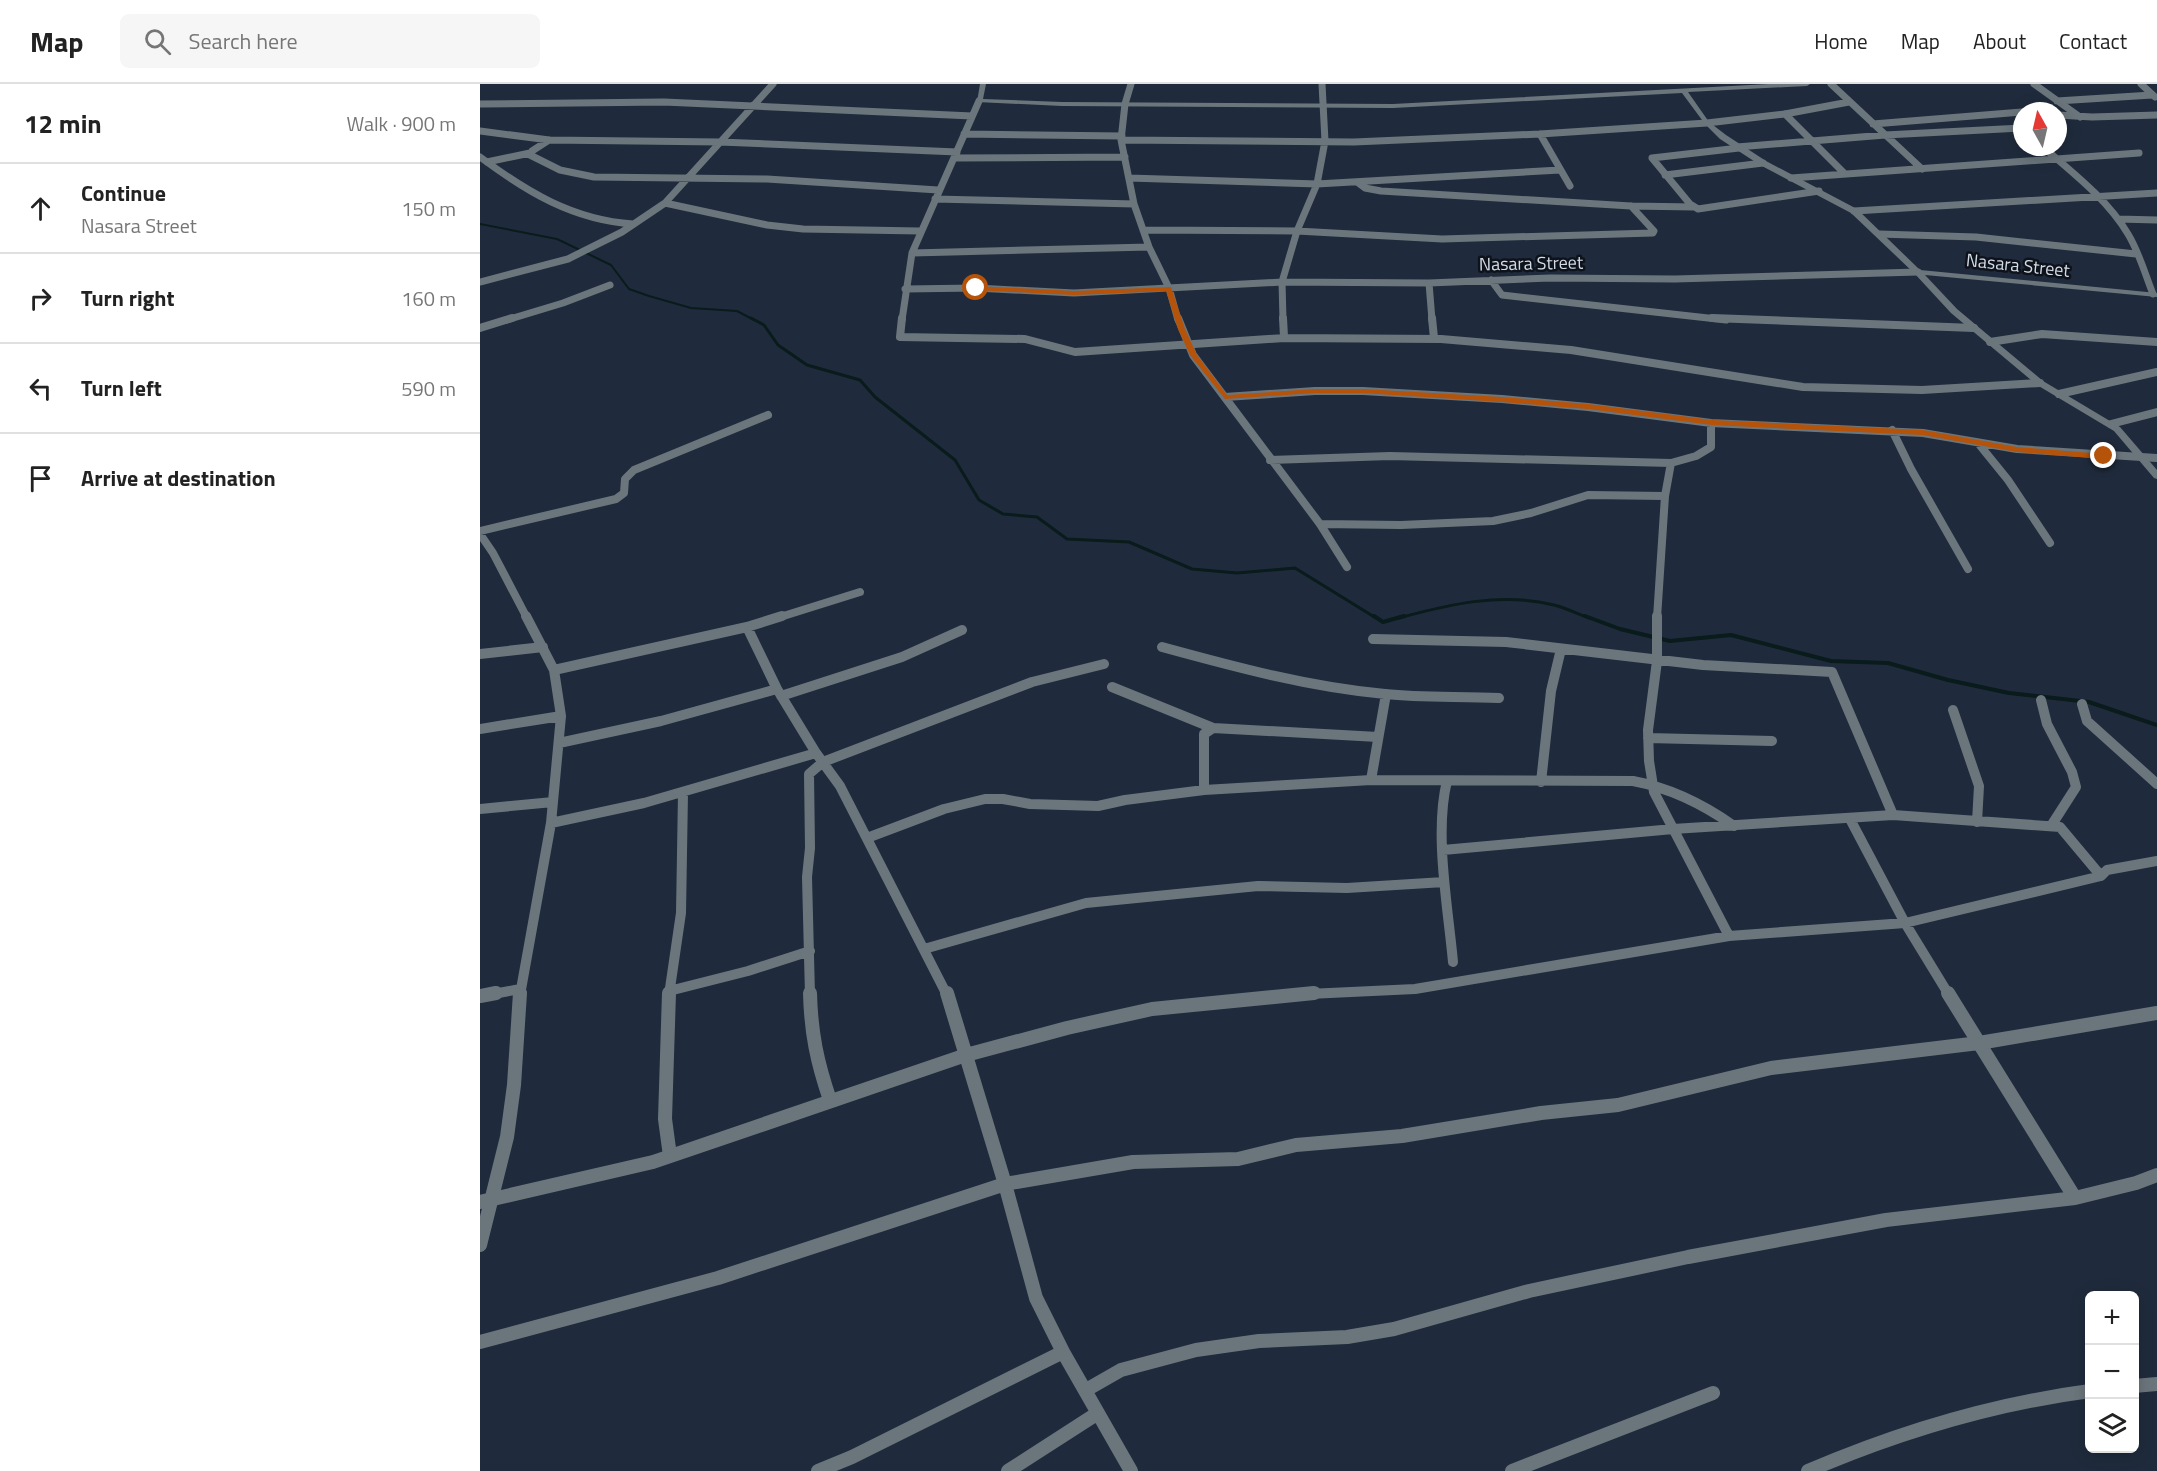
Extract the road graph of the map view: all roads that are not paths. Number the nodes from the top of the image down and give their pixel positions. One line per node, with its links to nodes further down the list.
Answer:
1 (773, 84): 16 (street)
2 (983, 84): 11 (street)
3 (1131, 84): 15 (street)
4 (1322, 84): 17 (street)
5 (1807, 84): 9 (street)
6 (1831, 84): 13 (street)
7 (2034, 84): 12 (street)
8 (2141, 84): 10 (street)
9 (1682, 88): 17 (street); 25 (street)
10 (2155, 97): 12 (street)
11 (979, 101): 15 (street); 22 (street)
12 (2057, 101): 24 (street)
13 (1850, 102): 20 (street); 26 (street)
14 (480, 104): 16 (street)
15 (1125, 104): 17 (street); 31 (street)
16 (756, 105): 22 (street); 35 (street)
17 (1322, 106): 33 (street)
18 (2000, 112): 19 (street); 26 (street); 30 (street)
19 (2013, 112)
20 (1785, 114): 25 (street); 34 (street)
21 (2157, 115): 24 (street)
22 (972, 116): 28 (street)
23 (2067, 116): 24 (street)
24 (2080, 117)
25 (1707, 123): 29 (street); 36 (street)
26 (1873, 124): 30 (street)
27 (480, 131): 32 (street)
28 (964, 134): 31 (street); 39 (street)
29 (1540, 134): 33 (street); 47 (street)
30 (1885, 135): 34 (street); 46 (street)
31 (1121, 138): 33 (street); 42 (street)
32 (549, 140): 35 (street); 37 (street)
33 (1325, 141): 54 (street)
34 (1813, 141): 36 (street); 48 (street)
35 (720, 142): 39 (street); 50 (street)
36 (1738, 148): 45 (street); 49 (street)
37 (530, 153): 44 (street); 50 (street)
38 (2139, 153): 43 (street)
39 (956, 155): 42 (street); 56 (street)
40 (2053, 156): 43 (street)
41 (480, 157): 44 (street)
42 (1125, 157): 51 (street)
43 (2058, 160): 46 (street); 59 (street)
44 (487, 162): 68 (street)
45 (1763, 163): 49 (street); 52 (street)
46 (1922, 169): 48 (street)
47 (1560, 170): 53 (street); 55 (street)
48 (1845, 174): 52 (street)
49 (1665, 175): 64 (street)
50 (690, 178): 56 (street); 61 (street)
51 (1129, 178): 54 (street); 62 (street)
52 (1791, 178): 57 (street)
53 (1357, 182): 54 (street); 63 (street)
54 (1317, 184): 71 (street)
55 (1570, 186)
56 (938, 190): 60 (street)
57 (1819, 192): 64 (street); 65 (street)
58 (2157, 194): 59 (street)
59 (2098, 198): 65 (street); 66 (street)
60 (935, 199): 62 (street); 70 (street)
61 (664, 203): 68 (street); 70 (street)
62 (1134, 204): 69 (street)
63 (1631, 206): 64 (street); 71 (street)
64 (1694, 207)
65 (1854, 211): 72 (street)
66 (2118, 219): 67 (street); 75 (street)
67 (2157, 220)
68 (633, 224): 78 (street)
69 (1143, 230): 71 (street); 73 (street)
70 (920, 231): 74 (street)
71 (1297, 231): 79 (street)
72 (1879, 234): 75 (street); 76 (street)
73 (1149, 247): 74 (street); 82 (street)
74 (912, 253): 83 (street)
75 (2136, 254): 84 (street)
76 (1918, 272): 77 (street, Nasara Street); 84 (street, Nasara Street); 86 (street)
77 (1491, 280): 80 (street, Nasara Street); 86 (street)
78 (480, 282)
79 (1282, 282): 80 (street, Nasara Street); 82 (street, Nasara Street); 87 (street)
80 (1429, 283): 88 (street)
81 (610, 285): 85 (street)
82 (1169, 288): 83 (street, Nasara Street); 89 (street)
83 (905, 289): 89 (street)
84 (2155, 294)
85 (480, 328)
86 (1974, 328): 90 (street)
87 (1284, 337): 88 (street); 89 (street)
88 (1434, 339): 93 (street)
89 (1187, 342): 95 (street)
90 (1990, 342): 91 (street); 93 (street)
91 (2157, 342)
92 (2157, 372): 94 (street)
93 (2040, 383): 94 (street)
94 (2059, 394): 99 (street)
95 (1225, 397): 98 (street); 104 (street)
96 (2157, 412): 99 (street)
97 (768, 415): 109 (street)
98 (1712, 423): 100 (street); 105 (street)
99 (2110, 423): 103 (street)
100 (1892, 430): 101 (street); 112 (street)
101 (1978, 443): 103 (street); 110 (street)
102 (2157, 458): 103 (street)
103 (2144, 459): 106 (street)
104 (1270, 460): 105 (street); 108 (street)
105 (1671, 463): 107 (street)
106 (2157, 476)
107 (1665, 496): 108 (street); 121 (street)
108 (1320, 524): 111 (street)
109 (480, 533): 117 (street)
110 (2050, 543)
111 (1347, 567)
112 (1968, 569)
113 (860, 592): 114 (street)
114 (747, 627): 123 (street); 125 (street)
115 (962, 630): 125 (street)
116 (1373, 639): 119 (street)
117 (543, 647): 120 (street); 123 (street)
118 (1162, 647): 126 (street)
119 (1561, 649): 121 (street); 141 (street)
120 (480, 654)
121 (1658, 659): 135 (street); 148 (street)
122 (1104, 664): 138 (street)
123 (554, 670): 131 (street)
124 (1112, 687): 132 (street)
125 (779, 692): 137 (street); 138 (street)
126 (1386, 694): 127 (street); 134 (street)
127 (1499, 698)
128 (2041, 700): 153 (street)
129 (2082, 704): 143 (street)
130 (1953, 710): 150 (street)
131 (561, 716): 133 (street); 137 (street)
132 (1213, 728): 134 (street); 144 (street)
133 (480, 729)
134 (1378, 737): 139 (street)
135 (1648, 738): 136 (street); 142 (street)
136 (1772, 741)
137 (559, 743): 146 (street)
138 (820, 758): 145 (street); 155 (street); 163 (street)
139 (1371, 780): 140 (street); 144 (street)
140 (1447, 781): 141 (street); 156 (street)
141 (1541, 782): 142 (street)
142 (1652, 783): 152 (street); 154 (street)
143 (2157, 783)
144 (1204, 790): 155 (street)
145 (683, 793): 151 (street); 166 (street)
146 (553, 802): 147 (street); 151 (street)
147 (480, 809)
148 (1893, 815): 149 (street); 150 (street)
149 (1850, 819): 152 (street); 160 (street)
150 (1977, 822): 153 (street)
151 (550, 824): 165 (street)
152 (1734, 826): 154 (street)
153 (2051, 826): 158 (street)
154 (1673, 830): 156 (street); 161 (street)
155 (867, 838): 162 (street)
156 (1443, 850): 159 (street)
157 (2157, 861): 158 (street)
158 (2101, 876): 160 (street)
159 (1444, 882): 162 (street); 164 (street)
160 (1905, 923): 161 (street); 169 (street)
161 (1729, 936): 170 (street)
162 (924, 949): 170 (street)
163 (810, 951): 166 (street); 171 (street)
164 (1453, 962)
165 (520, 989): 167 (street); 176 (street)
166 (669, 991): 172 (street)
167 (480, 996)
168 (2157, 1013): 169 (street)
169 (1979, 1043): 174 (street); 175 (street)
170 (966, 1055): 171 (street); 174 (street)
171 (830, 1100): 172 (street)
172 (670, 1155): 176 (street)
173 (2157, 1175): 175 (street)
174 (1005, 1184): 178 (street); 179 (street)
175 (2075, 1198): 182 (street)
176 (486, 1200): 177 (street)
177 (480, 1245)
178 (480, 1342)
179 (1062, 1352): 182 (street); 186 (street)
180 (2157, 1384): 181 (street)
181 (2139, 1386)
182 (1086, 1390): 185 (street)
183 (2085, 1391): 190 (street)
184 (1713, 1393): 189 (street)
185 (1098, 1413): 187 (street); 188 (street)
186 (818, 1471)
187 (1008, 1471)
188 (1131, 1471)
189 (1512, 1471)
190 (1808, 1471)

